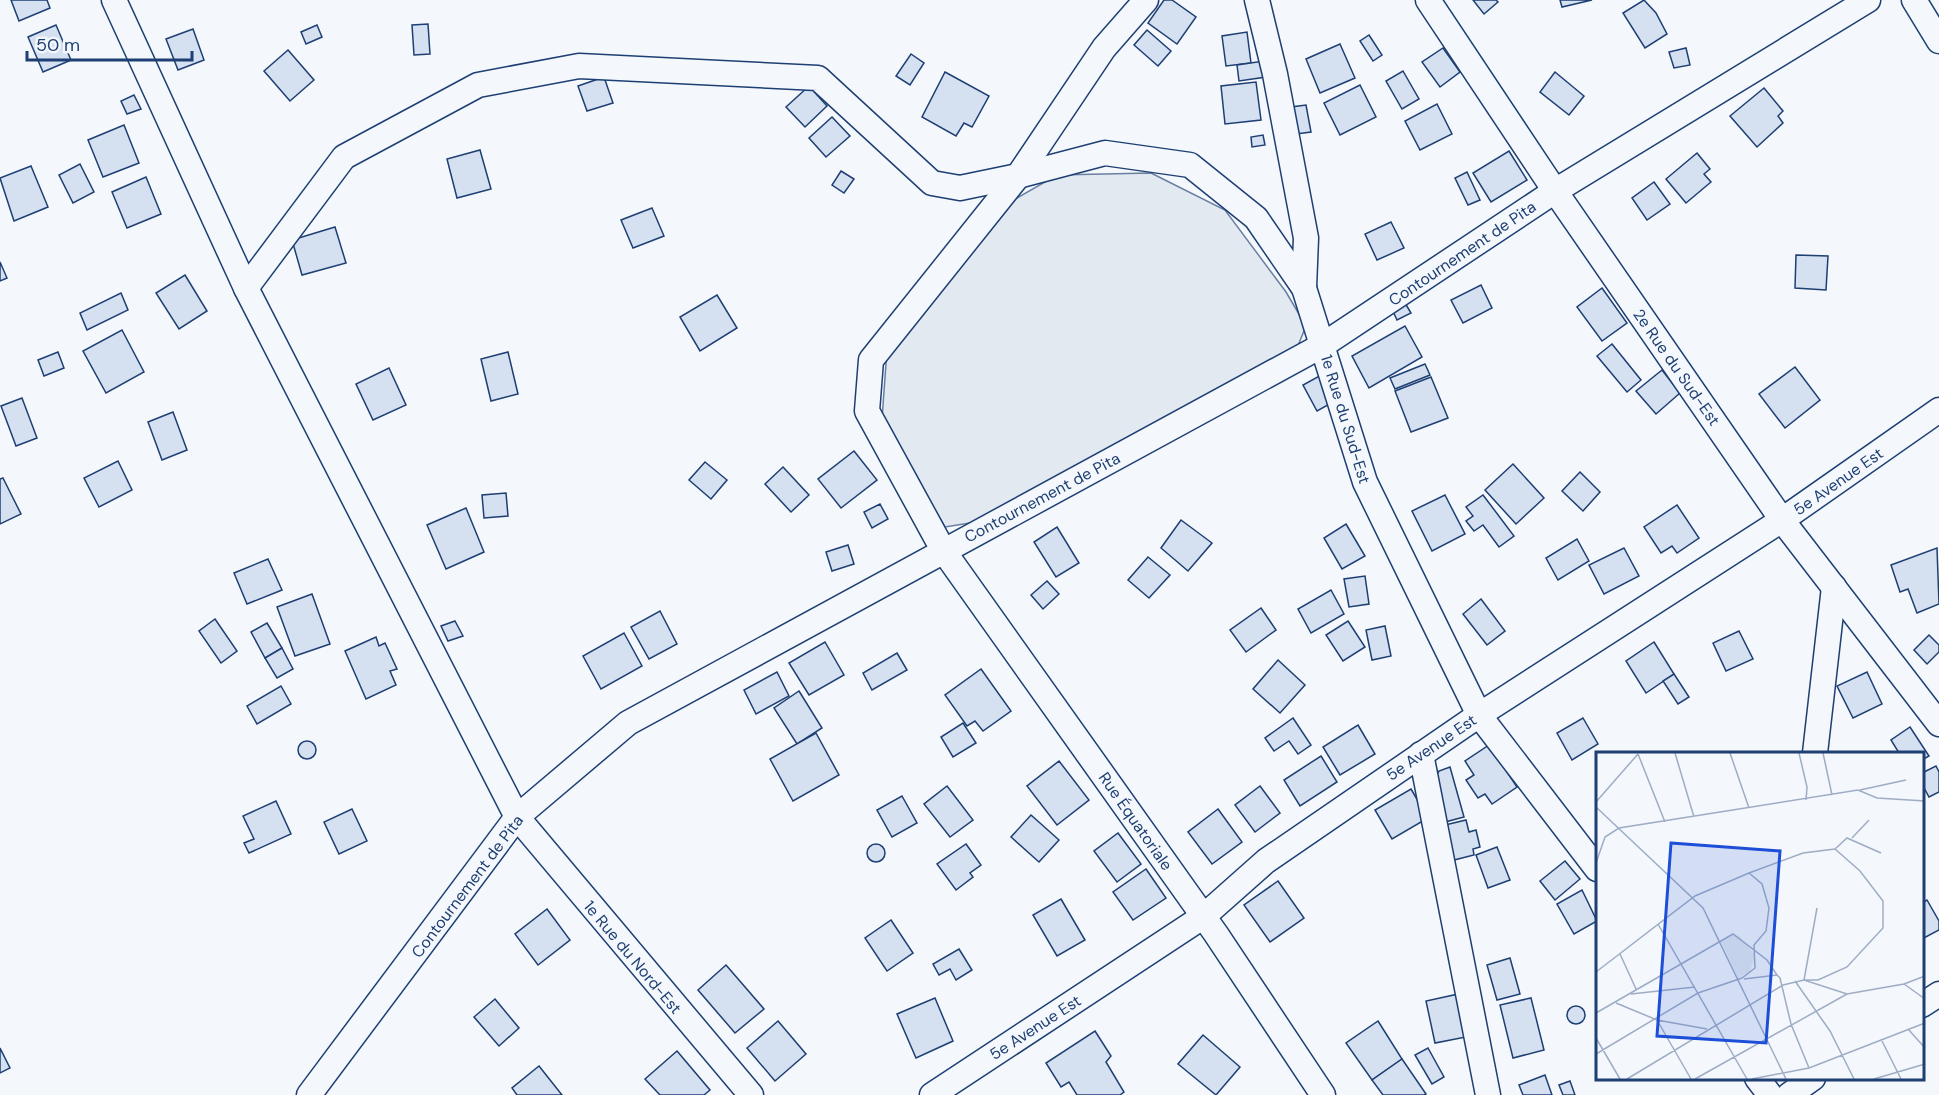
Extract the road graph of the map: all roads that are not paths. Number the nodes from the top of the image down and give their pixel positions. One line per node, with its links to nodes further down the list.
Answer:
1 (114, 0): 10 (street, 1e Rue du Nord-Est)
2 (1146, 0): 8 (street, Rue Équatoriale)
3 (1257, 0): 11 (street)
4 (1428, 0): 9 (street, 2e Rue du Sud-Est)
5 (1868, 0): 9 (street, Contournement de Pita)
6 (1914, 0): 7 (street)
7 (1939, 41)
8 (1018, 176): 10 (street, 1e Rue du Sud-Est); 11 (street, 1e Rue du Sud-Est); 15 (street, Rue Équatoriale)
9 (1555, 191): 12 (street, Contournement de Pita); 14 (street, 2e Rue du Sud-Est)
10 (246, 288): 21 (street, 1e Rue du Nord-Est)
11 (1304, 288): 12 (street, 1e Rue du Sud-Est)
12 (1323, 345): 15 (street, Contournement de Pita); 17 (street, 1e Rue du Sud-Est)
13 (1939, 410): 14 (street, 5e Avenue Est)
14 (1782, 520): 16 (street, 2e Rue du Sud-Est); 17 (street, 5e Avenue Est)
15 (943, 550): 21 (street, Contournement de Pita); 23 (street, Rue Équatoriale)
16 (1833, 587): 18 (street, 2e Rue du Sud-Est); 19 (street)
17 (1479, 715): 20 (street, 5e Avenue Est); 22 (street, 1e Rue du Sud-Est)
18 (1939, 724)
19 (1815, 752)
20 (1421, 754): 23 (street, 5e Avenue Est); 33 (street)
21 (517, 817): 29 (street, Contournement de Pita); 30 (street, 1e Rue du Nord-Est)
22 (1596, 868)
23 (1204, 916): 31 (street, 5e Avenue Est); 32 (street, Rue Équatoriale)
24 (1939, 993): 25 (street)
25 (1924, 1004)
26 (1759, 1080): 34 (street)
27 (1779, 1080): 35 (street)
28 (1810, 1080): 36 (street)
29 (309, 1095)
30 (751, 1095)
31 (932, 1095)
32 (1323, 1095)
33 (1488, 1095)
34 (1770, 1095)
35 (1777, 1095)
36 (1789, 1095)

